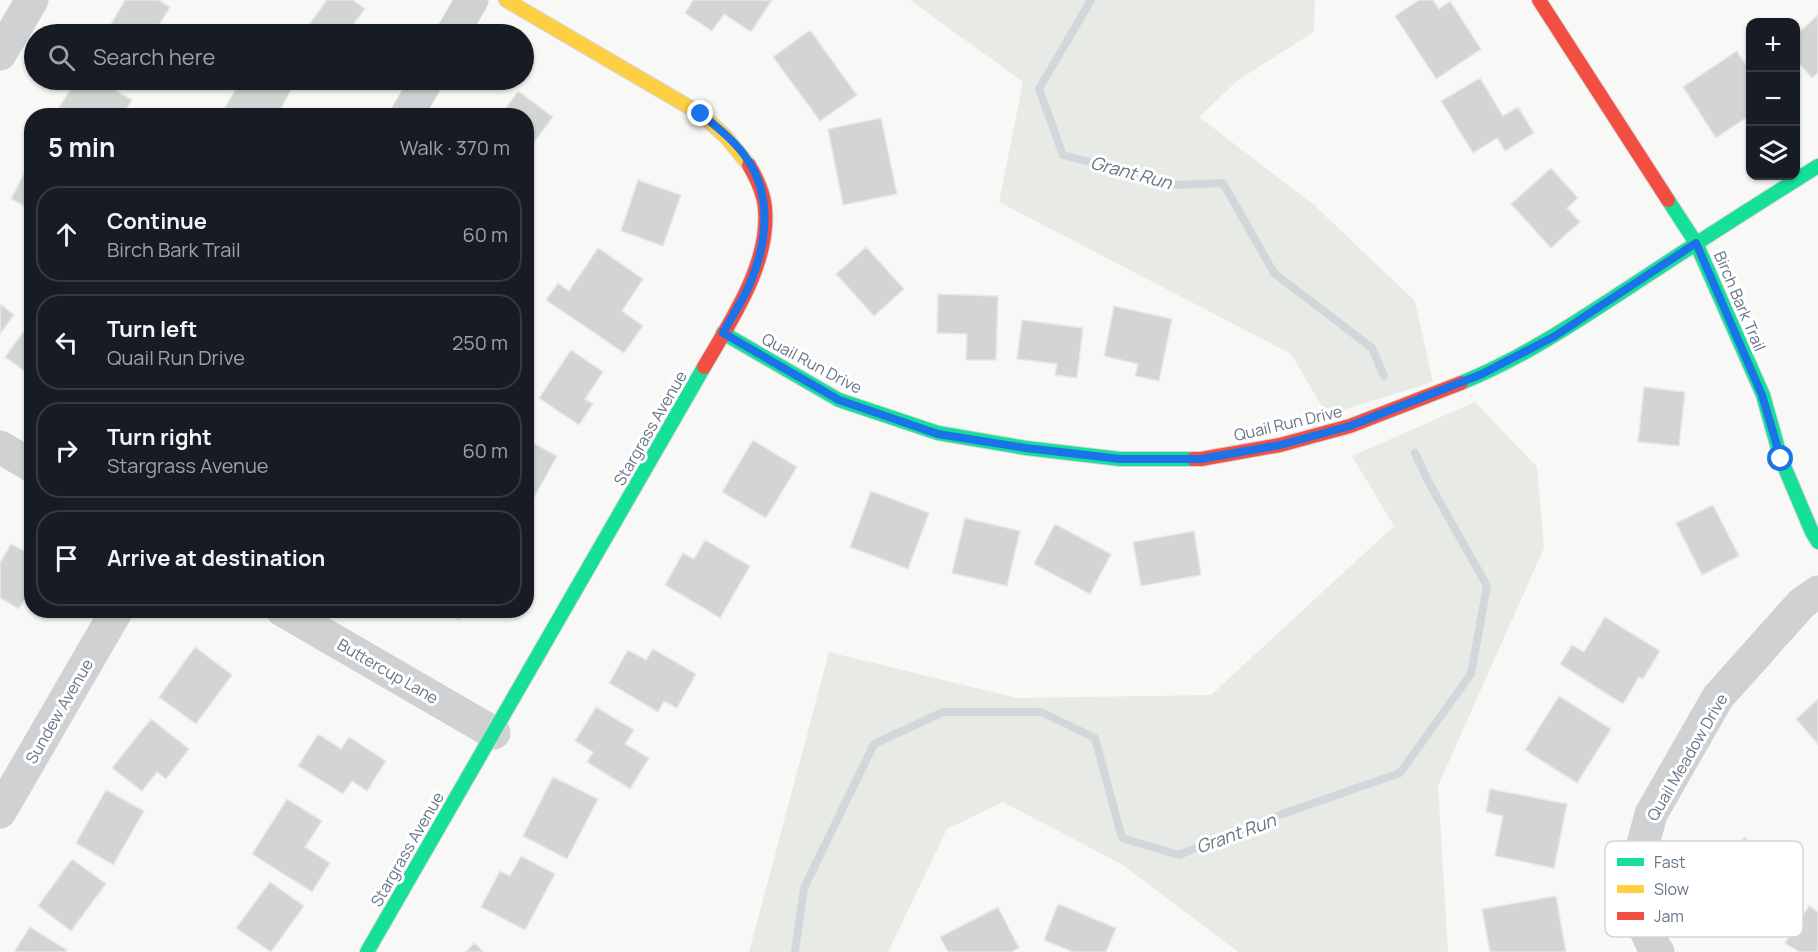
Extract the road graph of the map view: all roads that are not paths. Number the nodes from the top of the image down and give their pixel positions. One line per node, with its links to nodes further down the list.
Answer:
1 (32, 0): 6 (street)
2 (472, 0): 5 (street)
3 (506, 0): 11 (street, Stargrass Avenue)
4 (1539, 0): 10 (street, Birch Bark Trail)
5 (459, 24)
6 (0, 54)
7 (421, 90): 8 (street)
8 (411, 108)
9 (1818, 166): 10 (street, Quail Run Drive)
10 (1696, 243): 11 (street, Quail Run Drive); 14 (street, Birch Bark Trail)
11 (723, 333): 18 (street, Stargrass Avenue)
12 (0, 447): 13 (street)
13 (24, 461)
14 (1818, 542)
15 (1818, 592): 20 (street, Quail Meadow Drive)
16 (112, 618): 19 (street, Sundew Avenue)
17 (296, 618): 18 (street, Buttercup Lane)
18 (494, 732): 22 (street, Stargrass Avenue)
19 (0, 812)
20 (1644, 841)
21 (1649, 937): 23 (street, Quail Meadow Drive)
22 (367, 952)
23 (1658, 952)

